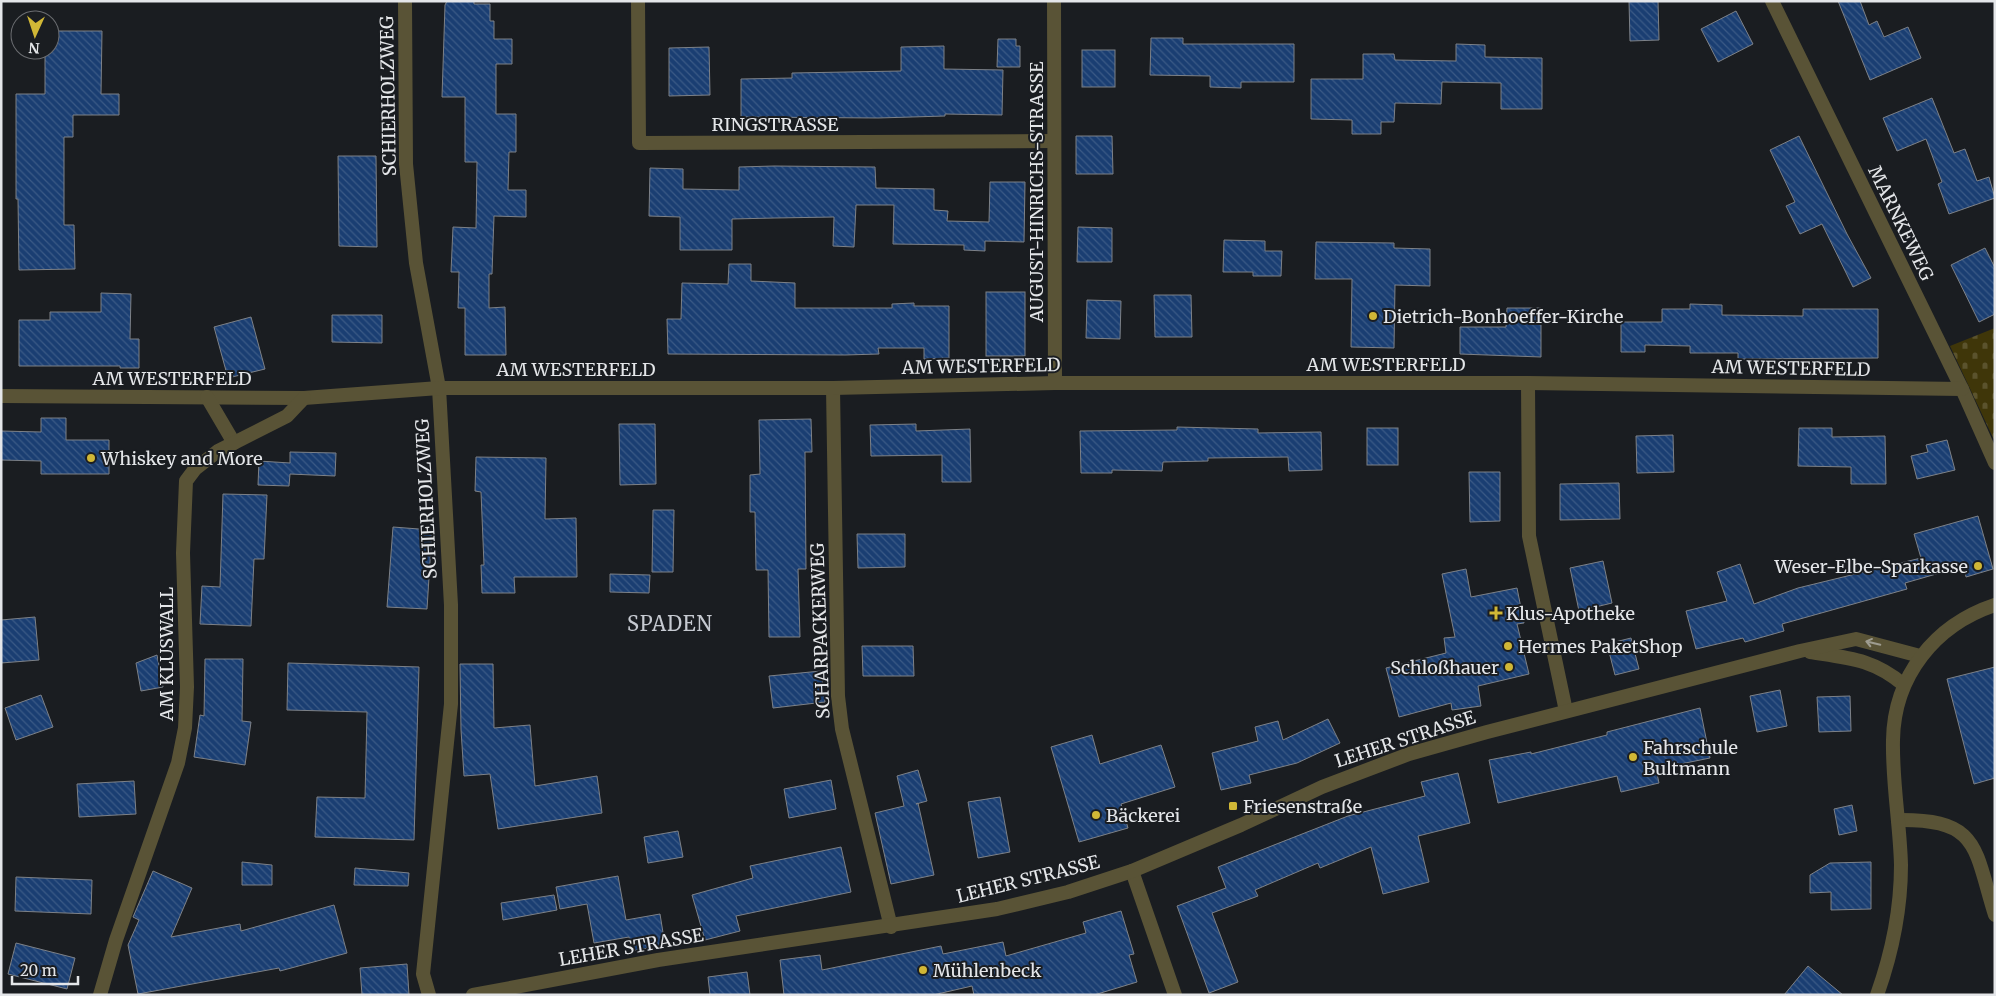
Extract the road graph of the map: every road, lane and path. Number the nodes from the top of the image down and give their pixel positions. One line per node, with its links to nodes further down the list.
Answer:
1 (405, 1): 8 (street, SCHIERHOLZWEG)
2 (638, 1): 5 (street, RINGSTRASSE)
3 (1054, 1): 5 (street, AUGUST-HINRICHS-STRASSE)
4 (1772, 1): 10 (street, MARNKEWEG)
5 (1054, 141): 7 (street, AUGUST-HINRICHS-STRASSE)
6 (1528, 383): 7 (street, AM WESTERFELD); 10 (street, AM WESTERFELD); 20 (street)
7 (1056, 384): 9 (street, AM WESTERFELD)
8 (439, 388): 9 (street, AM WESTERFELD); 13 (street, AM WESTERFELD); 26 (street, SCHIERHOLZWEG)
9 (833, 388): 24 (street, SCHARPACKERWEG)
10 (1962, 389): 15 (street, MARNKEWEG)
11 (1, 396): 12 (street, AM WESTERFELD)
12 (207, 397): 13 (street, AM WESTERFELD); 14 (street)
13 (304, 398): 14 (street, AM KLUSWALL)
14 (234, 443): 25 (street, AM KLUSWALL)
15 (1995, 463)
16 (1995, 605): 18 (street)
17 (1800, 651): 18 (street, LEHER STRASSE, one-way to 17); 19 (street, LEHER STRASSE); 20 (street, LEHER STRASSE)
18 (1920, 656): 19 (street)
19 (1904, 685): 21 (street)
20 (1566, 711): 22 (street, LEHER STRASSE)
21 (1898, 820): 23 (street); 29 (street)
22 (1132, 871): 24 (street, LEHER STRASSE); 28 (street)
23 (1995, 915)
24 (891, 927): 27 (street, LEHER STRASSE)
25 (100, 995)
26 (429, 995)
27 (473, 995)
28 (1176, 995)
29 (1877, 995)

